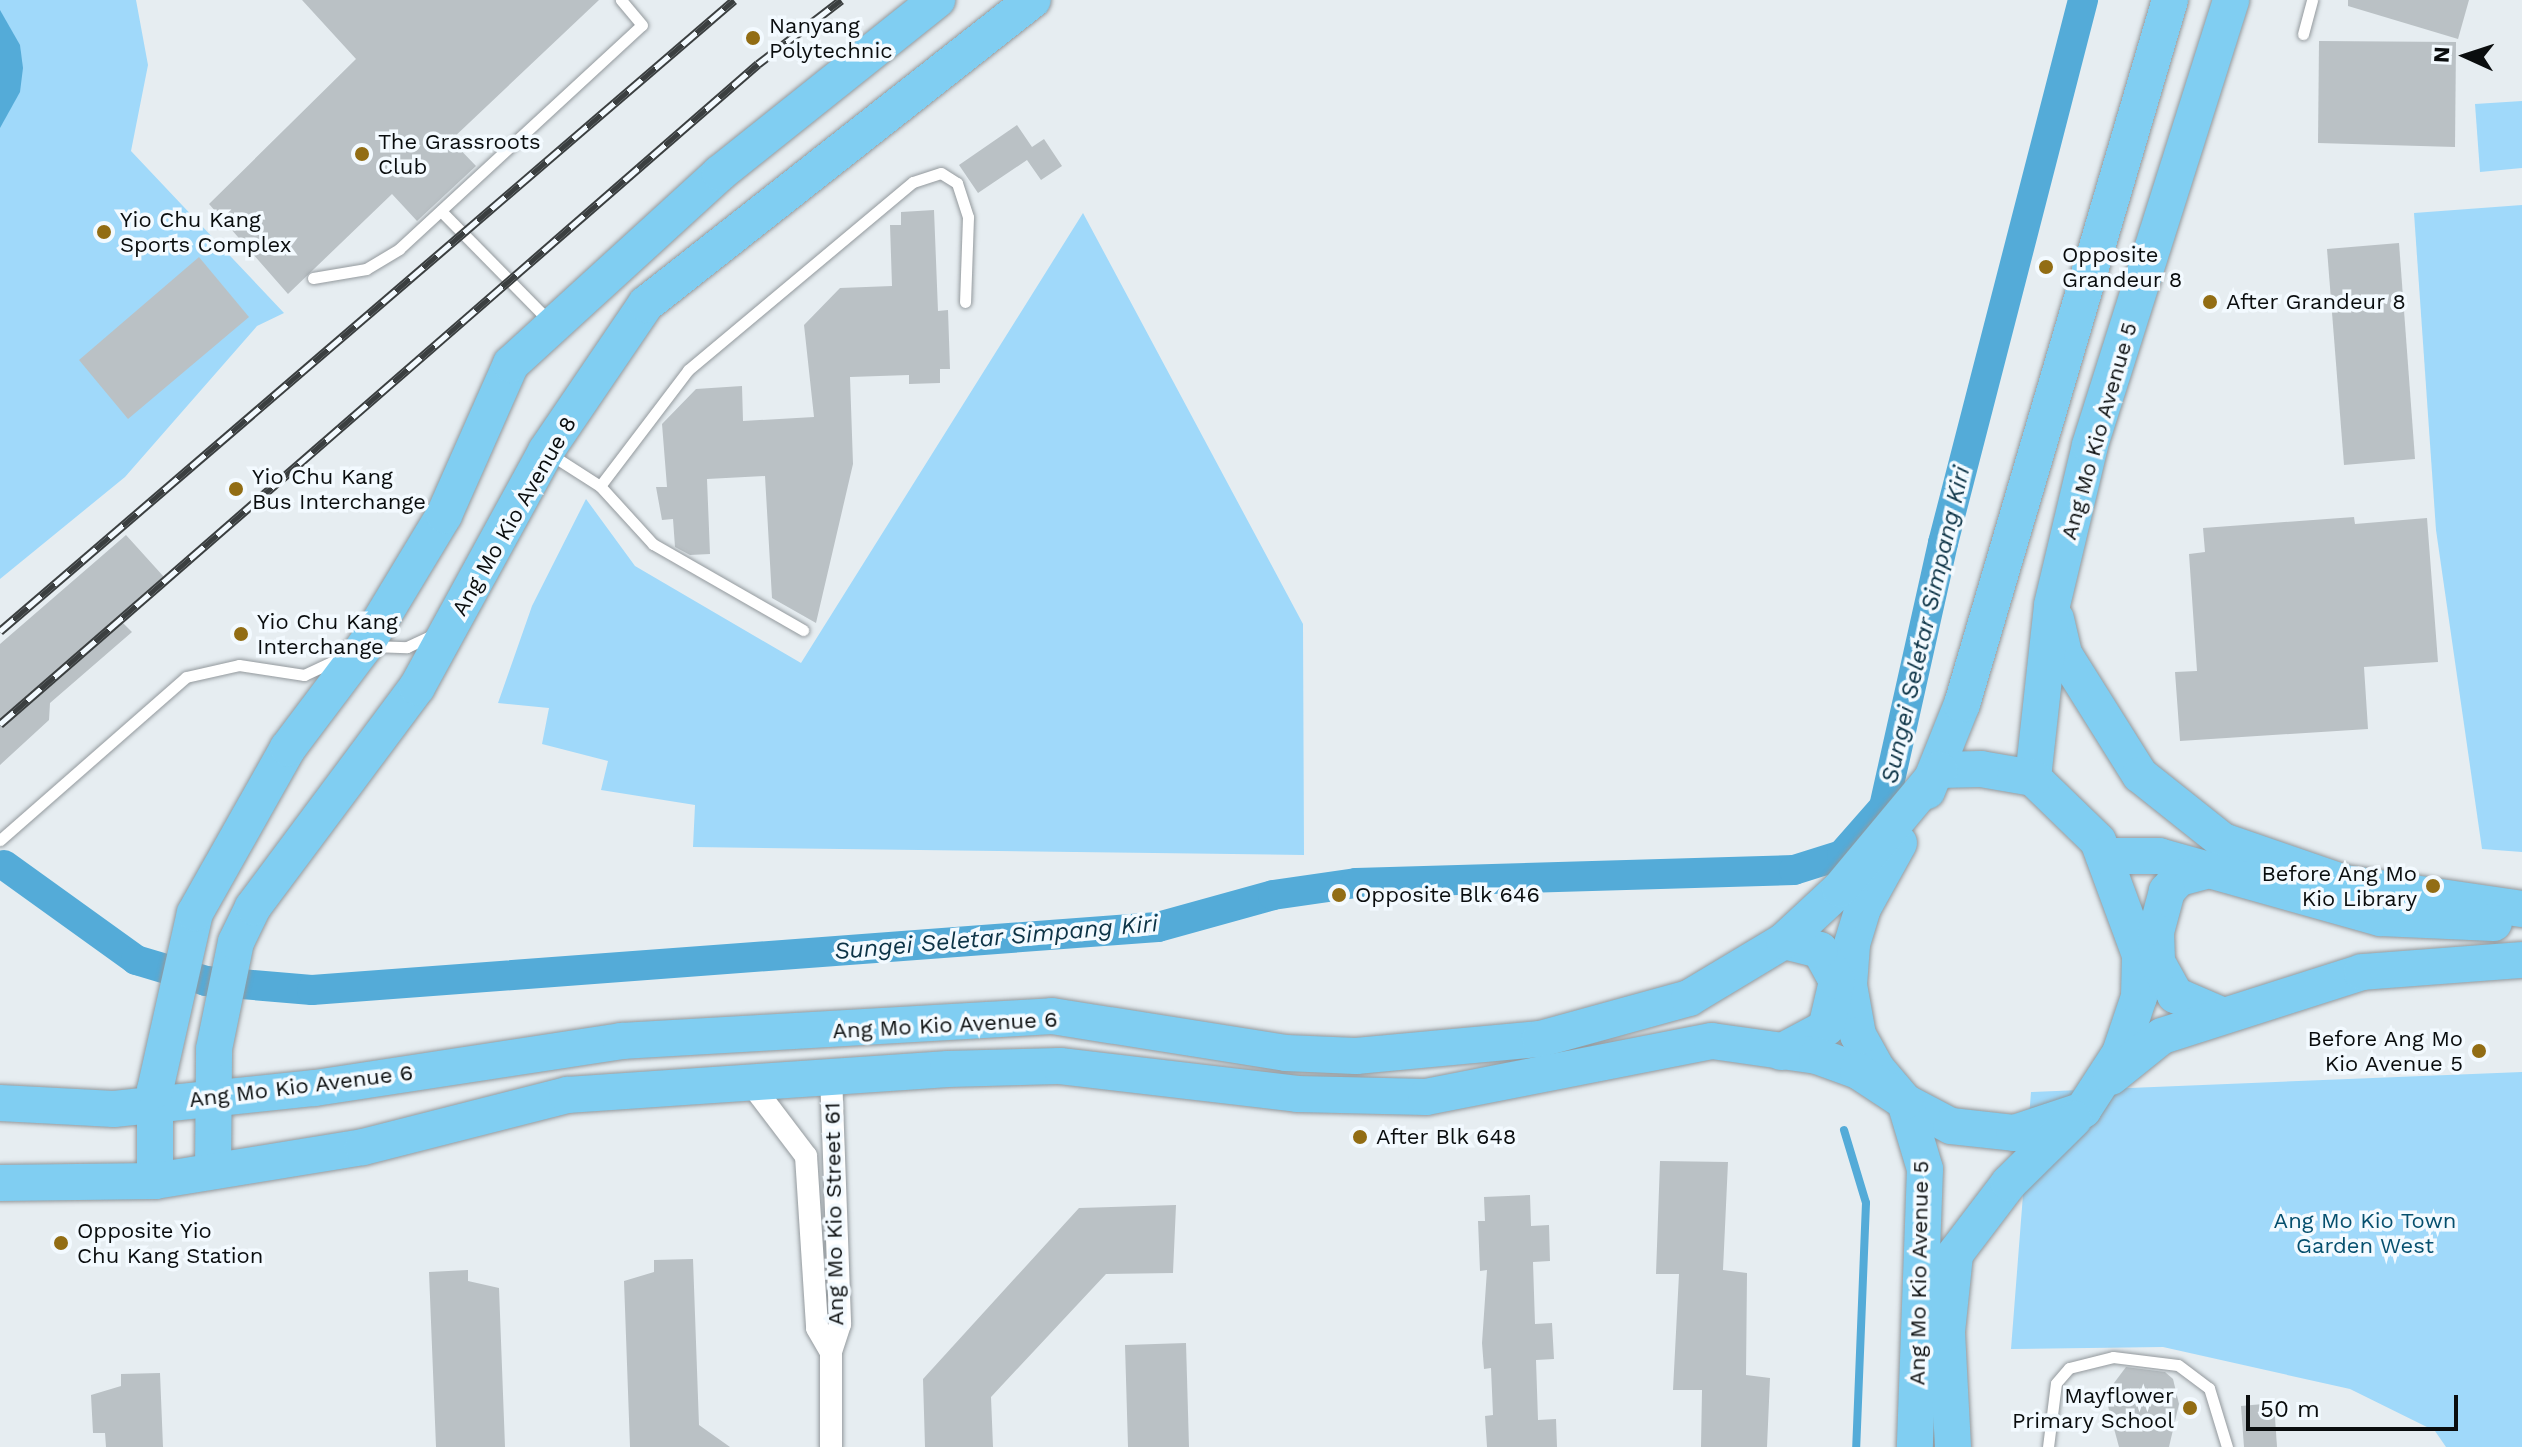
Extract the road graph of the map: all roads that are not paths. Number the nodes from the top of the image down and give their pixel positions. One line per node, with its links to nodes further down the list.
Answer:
1 (621, 0): 8 (lane)
2 (937, 0): 11 (main road)
3 (1033, 0): 12 (main road, Ang Mo Kio Avenue 8)
4 (2170, 0): 18 (main road)
5 (2231, 0): 14 (main road, Ang Mo Kio Avenue 5)
6 (2312, 0): 7 (lane)
7 (2303, 34)
8 (441, 211): 9 (lane); 11 (lane)
9 (313, 278)
10 (965, 302): 13 (lane)
11 (553, 325): 17 (main road)
12 (546, 451): 13 (lane); 15 (main road, Ang Mo Kio Avenue 8)
13 (600, 486): 16 (lane)
14 (2052, 605): 19 (main road, Ang Mo Kio Avenue 5); 23 (main road)
15 (459, 613): 17 (lane); 31 (main road, Ang Mo Kio Avenue 8)
16 (803, 630)
17 (365, 646): 20 (lane); 34 (main road)
18 (1939, 770): 19 (main road); 25 (main road, Ang Mo Kio Avenue 6); 32 (main road)
19 (2033, 778): 21 (main road)
20 (0, 840)
21 (2104, 856): 22 (main road); 35 (main road)
22 (2209, 870): 24 (main road); 27 (main road)
23 (2522, 909)
24 (2522, 924)
25 (1784, 941): 28 (main road); 31 (main road, Ang Mo Kio Avenue 6)
26 (2522, 960): 27 (main road)
27 (2219, 1014): 35 (main road)
28 (1781, 1052): 29 (main road, Ang Mo Kio Avenue 6); 32 (main road, Ang Mo Kio Avenue 6); 39 (main road)
29 (831, 1075): 30 (main road, Ang Mo Kio Avenue 6); 40 (street, Ang Mo Kio Street 61)
30 (749, 1081): 36 (main road, Ang Mo Kio Avenue 6); 40 (street, Ang Mo Kio Street 61)
31 (214, 1096): 34 (main road, Ang Mo Kio Avenue 6); 36 (main road, Ang Mo Kio Avenue 8)
32 (1905, 1102): 35 (main road, Ang Mo Kio Avenue 6); 39 (main road, Ang Mo Kio Avenue 5)
33 (0, 1103): 34 (main road, Ang Mo Kio Avenue 6)
34 (153, 1106): 37 (main road)
35 (2083, 1110): 43 (main road, Ang Mo Kio Avenue 5)
36 (213, 1171): 37 (main road, Ang Mo Kio Avenue 6)
37 (155, 1181): 38 (main road, Ang Mo Kio Avenue 6)
38 (0, 1183)
39 (1924, 1204): 42 (main road, Ang Mo Kio Avenue 5)
40 (831, 1352): 41 (street, Ang Mo Kio Street 61)
41 (831, 1447)
42 (1915, 1447)
43 (1953, 1447)
44 (2048, 1447): 45 (lane)
45 (2227, 1447)

